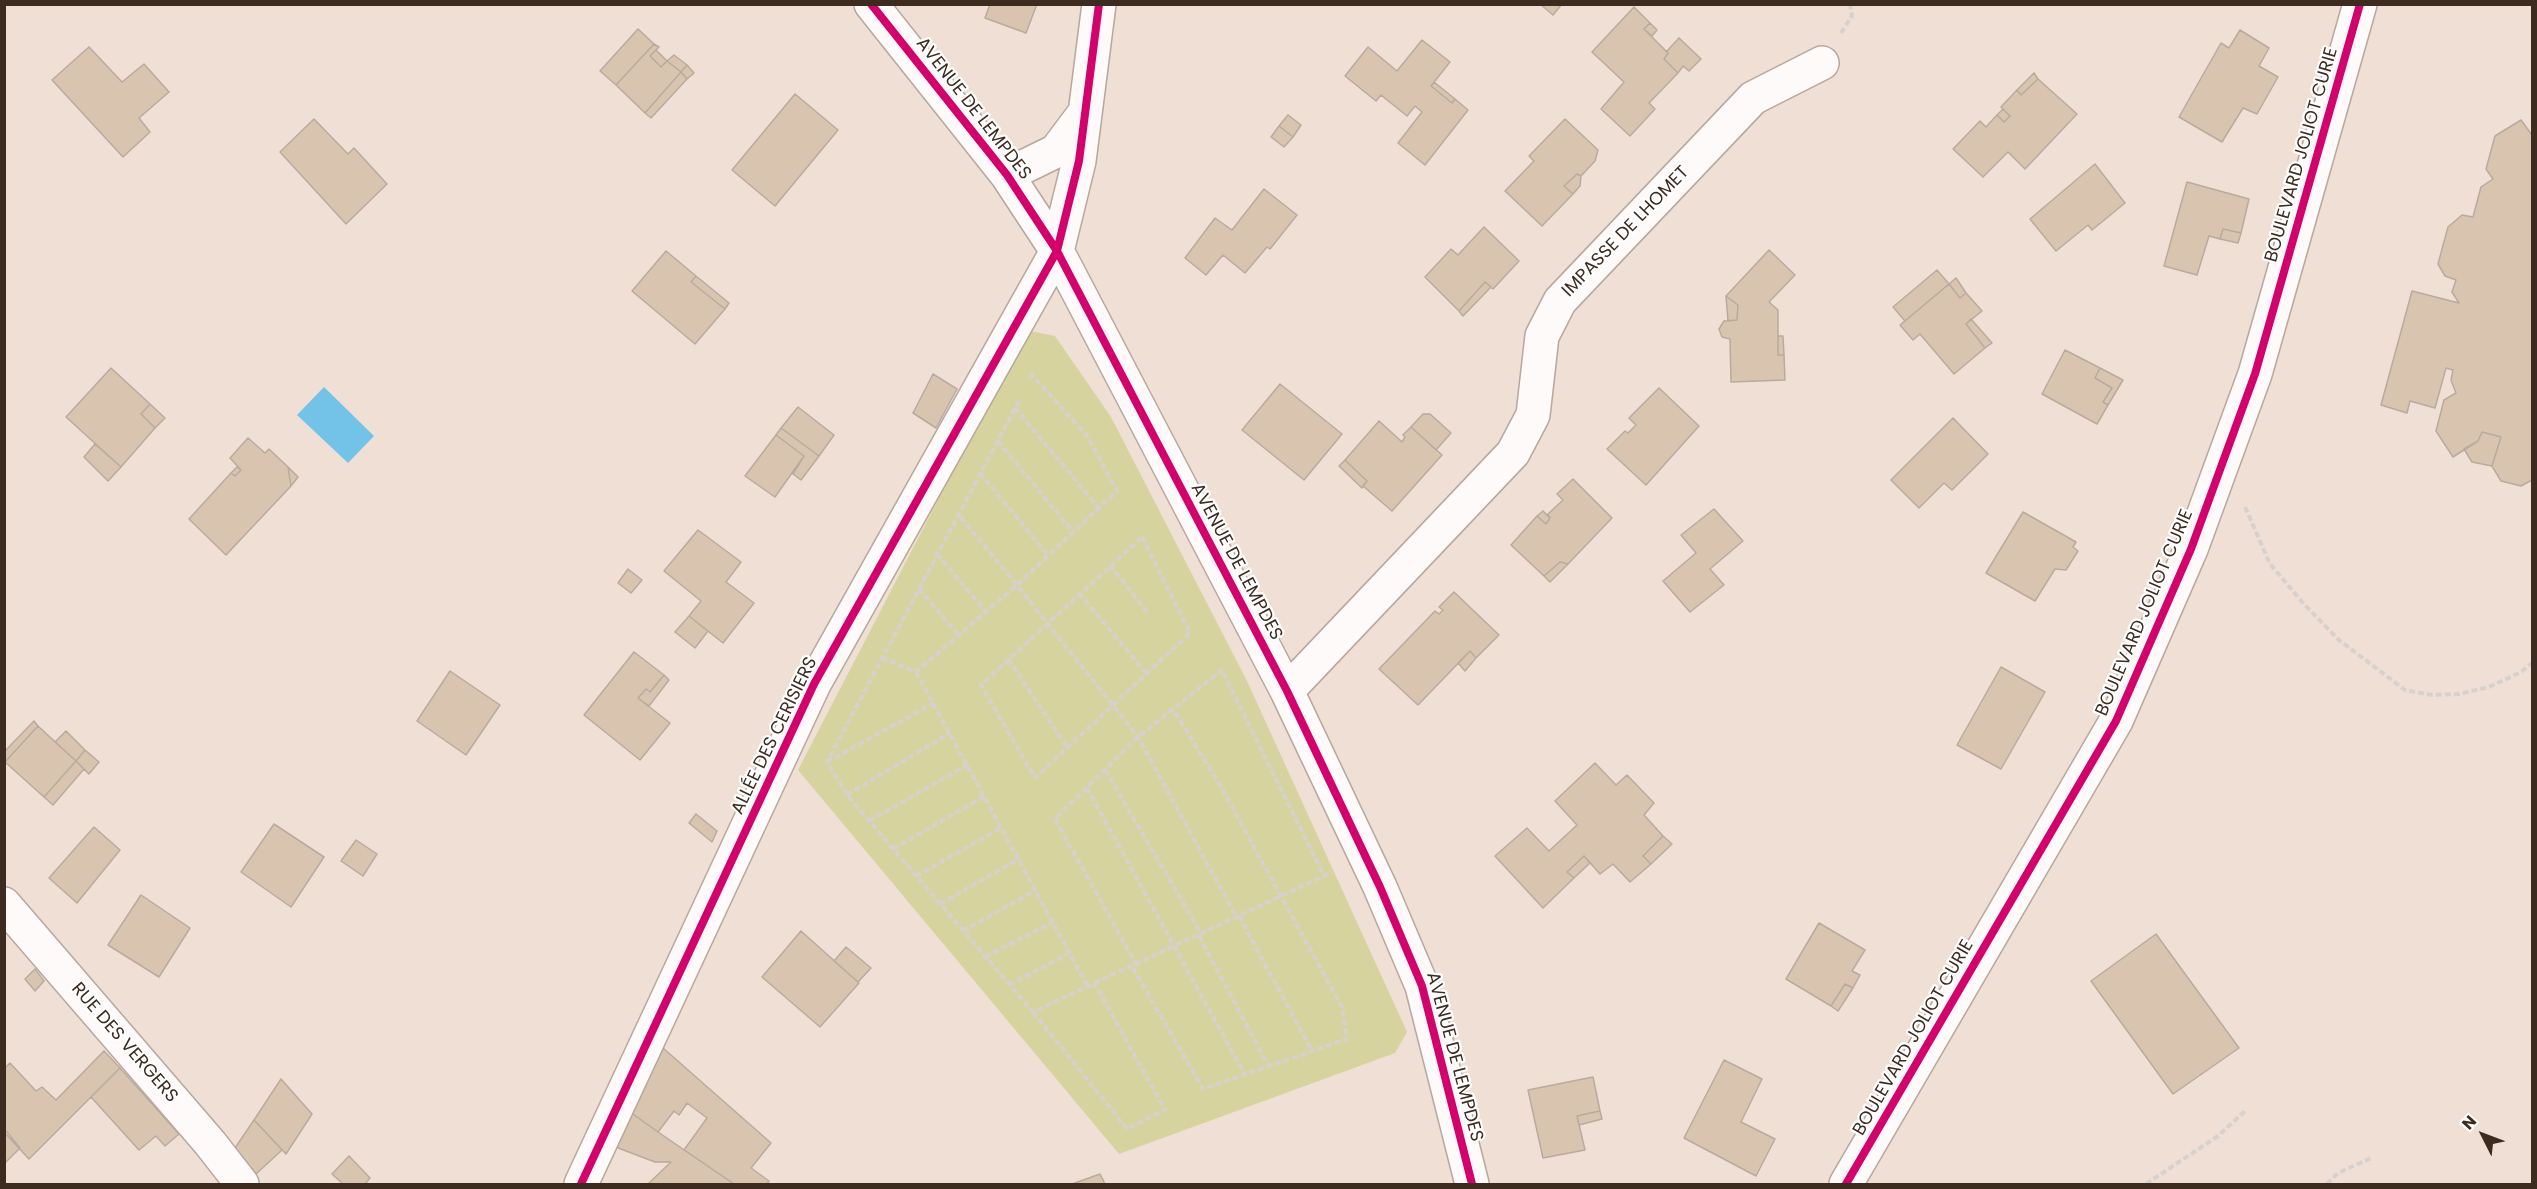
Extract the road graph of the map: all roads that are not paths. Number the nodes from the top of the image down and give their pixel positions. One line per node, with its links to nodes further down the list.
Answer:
1 (871, 4): 6 (street, AVENUE DE LEMPDES)
2 (1098, 4): 5 (street, ALLÉE DES CERISIERS)
3 (2360, 4): 13 (street, BOULEVARD JOLIOT CURIE)
4 (1822, 63): 8 (street, IMPASSE DE LHOMET)
5 (1083, 116): 6 (street); 7 (street, ALLÉE DES CERISIERS)
6 (1007, 175): 7 (street, AVENUE DE LEMPDES)
7 (1057, 251): 8 (street, AVENUE DE LEMPDES); 11 (street, ALLÉE DES CERISIERS)
8 (1287, 691): 12 (street, AVENUE DE LEMPDES)
9 (4, 904): 10 (street, RUE DES VERGERS)
10 (242, 1185)
11 (581, 1185)
12 (1472, 1185)
13 (1846, 1185)

